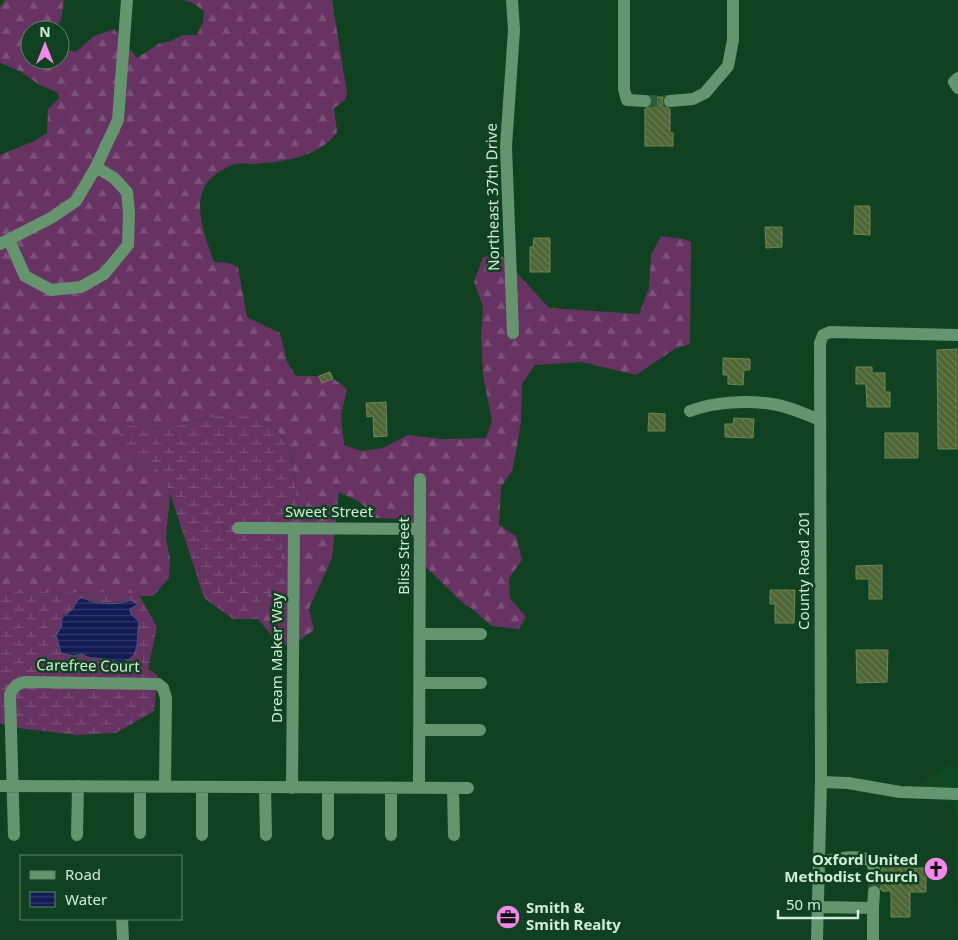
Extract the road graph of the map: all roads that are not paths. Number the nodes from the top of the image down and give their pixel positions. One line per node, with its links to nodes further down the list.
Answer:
1 (127, 0): 9 (street)
2 (512, 0): 11 (street, Northeast 37th Drive)
3 (624, 0): 7 (street)
4 (733, 0): 8 (street)
5 (958, 78): 6 (street)
6 (958, 88)
7 (645, 101)
8 (670, 101)
9 (96, 167): 10 (street); 10 (street)
10 (4, 242)
11 (513, 333)
12 (958, 334): 14 (street, County Road 201)
13 (690, 411): 14 (street)
14 (820, 420): 25 (street, County Road 201)
15 (420, 479): 18 (street, Bliss Street)
16 (238, 528): 17 (street, Sweet Street)
17 (294, 528): 18 (street, Sweet Street); 32 (street, Dream Maker Way)
18 (420, 529): 19 (street, Bliss Street)
19 (420, 634): 20 (street); 21 (street, Bliss Street)
20 (481, 634)
21 (420, 683): 22 (street); 23 (street, Bliss Street)
22 (481, 683)
23 (419, 730): 24 (street); 34 (street, Bliss Street)
24 (480, 730)
25 (821, 782): 38 (street); 47 (street, County Road 201)
26 (6, 786): 27 (street); 29 (street, Carefree Court); 45 (street)
27 (78, 786): 28 (street); 41 (street)
28 (140, 787): 29 (street); 39 (street)
29 (165, 787): 30 (street)
30 (202, 787): 31 (street); 42 (street)
31 (265, 788): 32 (street); 43 (street)
32 (292, 788): 33 (street)
33 (328, 788): 37 (street); 40 (street)
34 (419, 788): 35 (street); 37 (street)
35 (453, 788): 36 (street); 46 (street)
36 (468, 788)
37 (391, 789): 44 (street)
38 (958, 794)
39 (140, 833)
40 (328, 834)
41 (77, 835)
42 (202, 835)
43 (266, 835)
44 (392, 835)
45 (14, 836)
46 (454, 836)
47 (819, 862): 48 (street); 50 (street, County Road 201)
48 (874, 868)
49 (874, 892): 51 (street)
50 (818, 907): 51 (street); 54 (street, County Road 201)
51 (873, 908): 55 (street)
52 (122, 920): 53 (street)
53 (122, 940)
54 (817, 940)
55 (873, 940)

